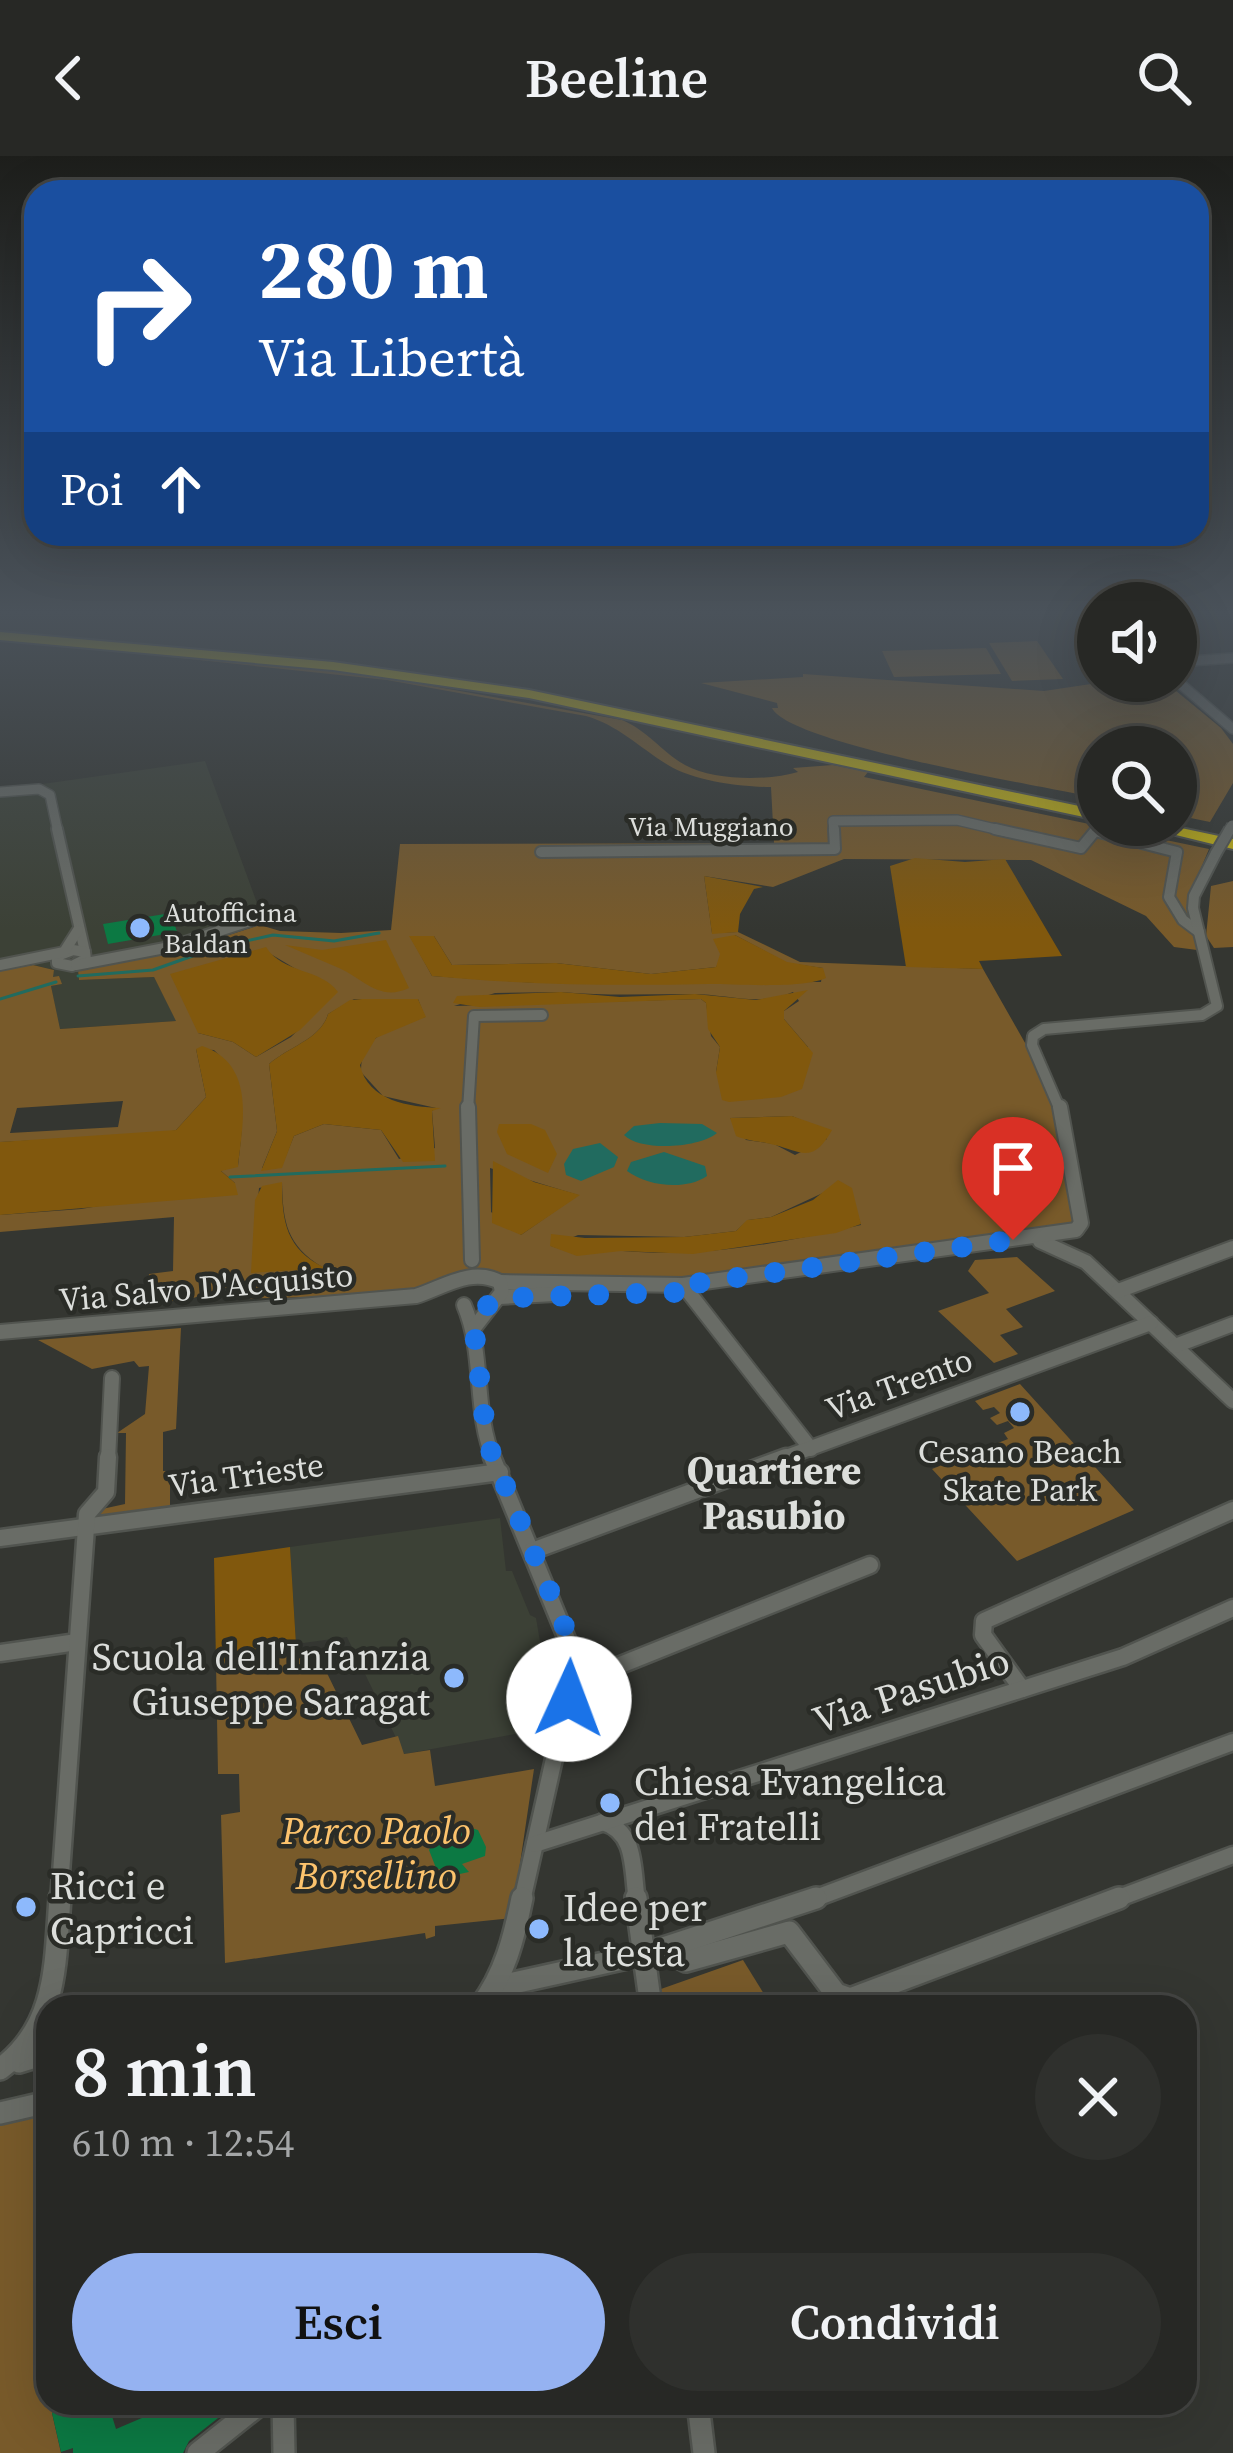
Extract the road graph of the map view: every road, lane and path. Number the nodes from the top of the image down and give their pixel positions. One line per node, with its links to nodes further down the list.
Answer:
1 (636, 716): 3 (highway)
2 (0, 792): 10 (street)
3 (1077, 807)
4 (1233, 825): 7 (street, Via Muggiano, bridge)
5 (1197, 832): 7 (highway)
6 (1197, 838): 7 (highway)
7 (1228, 845): 11 (street, Via Muggiano)
8 (541, 852): 11 (street, Via Muggiano)
9 (256, 919): 13 (street)
10 (78, 930): 12 (street); 13 (street)
11 (1199, 932): 16 (street, Via Muggiano)
12 (62, 958): 13 (street); 14 (street)
13 (83, 958)
14 (0, 965)
15 (542, 1015): 19 (street)
16 (1063, 1235): 17 (street); 20 (street)
17 (1034, 1239): 20 (street); 22 (street)
18 (1233, 1248): 24 (street)
19 (472, 1260): 21 (street); 23 (street)
20 (1086, 1262): 24 (street)
21 (459, 1280): 23 (street); 25 (street); 26 (street)
22 (685, 1288): 23 (street); 34 (street)
23 (494, 1290): 26 (street); 29 (street)
24 (1118, 1291): 27 (street)
25 (416, 1296): 26 (street); 30 (street, Via Salvo D'Acquisto)
26 (461, 1304): 29 (street)
27 (1151, 1323): 31 (street); 34 (street, Via Trento)
28 (1233, 1324): 31 (street)
29 (474, 1328): 35 (street)
30 (0, 1333)
31 (1175, 1346): 33 (street)
32 (112, 1378): 37 (street)
33 (1233, 1401)
34 (811, 1449): 39 (street, Via Trento)
35 (500, 1472): 37 (street, Via Trieste); 39 (street)
36 (1233, 1510): 47 (street)
37 (87, 1527): 38 (street, Via Trieste); 42 (street)
38 (0, 1538)
39 (532, 1551): 43 (street)
40 (869, 1565): 45 (street)
41 (1233, 1608): 47 (street, Via Pasubio)
42 (77, 1642): 44 (street); 54 (street)
43 (574, 1649): 45 (street); 46 (street)
44 (0, 1653)
45 (615, 1667): 46 (street)
46 (573, 1684): 50 (street)
47 (1022, 1689): 49 (street, Via Pasubio)
48 (1233, 1742): 52 (street)
49 (602, 1822): 50 (street, Via Pasubio); 52 (street)
50 (536, 1844): 53 (street)
51 (1233, 1855): 58 (street)
52 (654, 1952): 53 (street); 56 (street); 57 (street)
53 (495, 1987): 55 (street)
54 (55, 1995)
55 (489, 1995)
56 (652, 1995)
57 (839, 1995)
58 (861, 1995)
59 (36, 2035): 61 (street)
60 (36, 2057): 61 (street)
61 (1, 2069)
62 (36, 2105): 63 (street)
63 (0, 2113)
64 (246, 2415): 67 (street)
65 (284, 2415): 68 (street)
66 (699, 2415): 69 (street)
67 (199, 2453)
68 (284, 2453)
69 (704, 2453)

